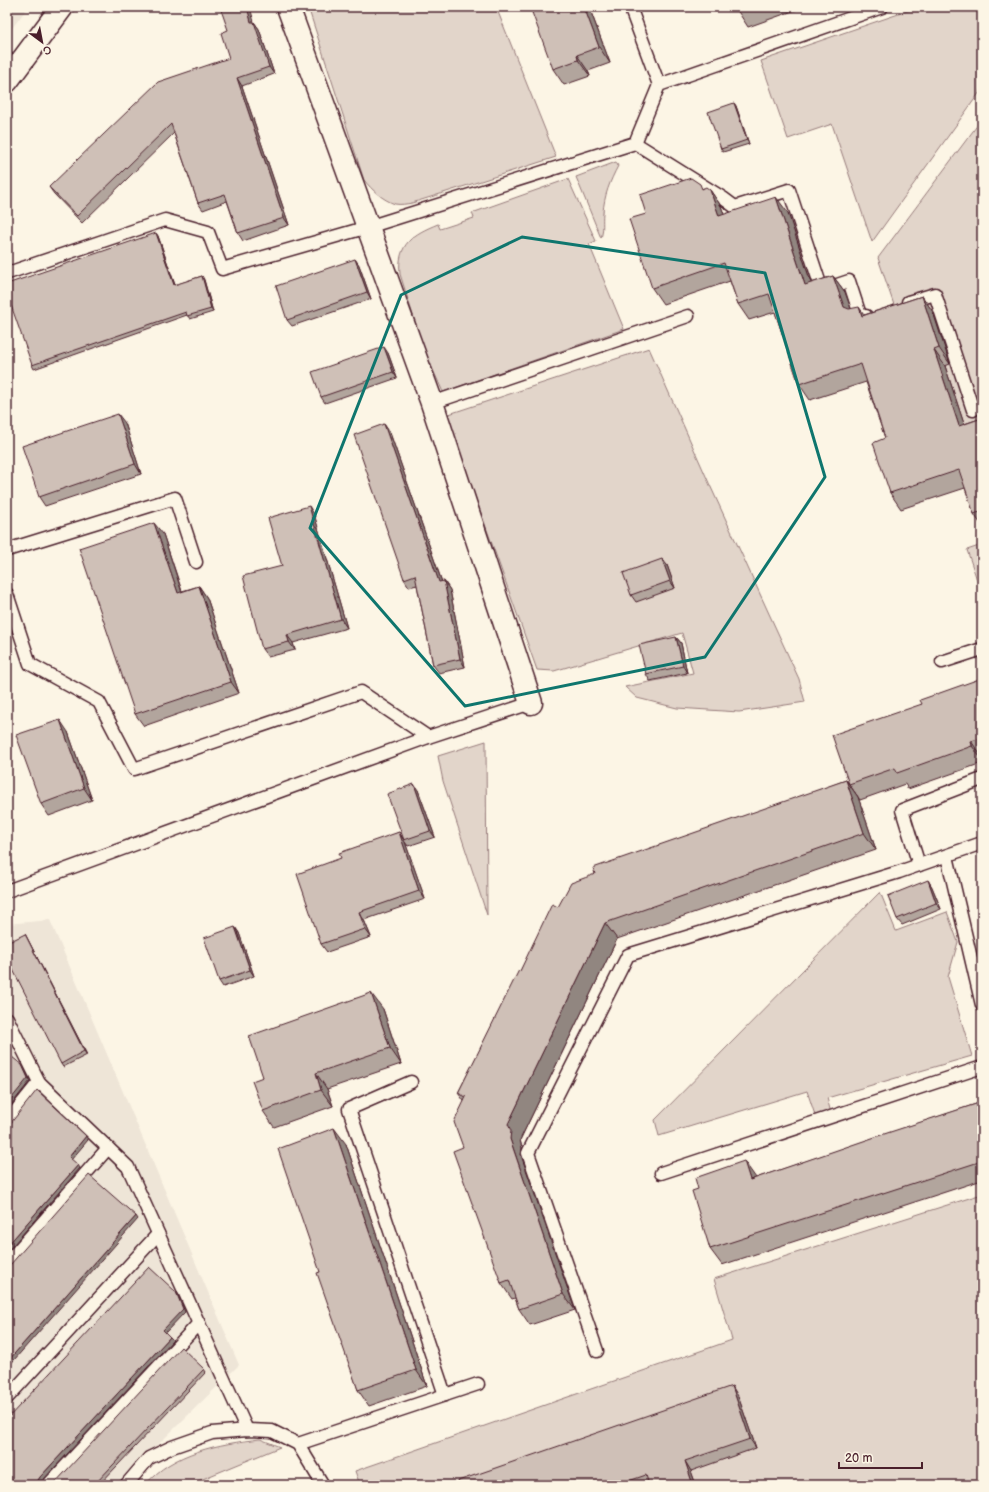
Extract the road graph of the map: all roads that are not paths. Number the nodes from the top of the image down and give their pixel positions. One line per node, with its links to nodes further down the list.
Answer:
1 (62, 7): 5 (street)
2 (288, 7): 8 (street)
3 (630, 7): 6 (lane)
4 (882, 7): 6 (lane)
5 (7, 81)
6 (659, 85): 7 (lane)
7 (635, 143): 8 (lane); 11 (lane)
8 (368, 227): 9 (lane); 13 (street)
9 (8, 273)
10 (898, 306): 14 (lane)
11 (876, 313)
12 (688, 316): 13 (lane)
13 (432, 403): 20 (street)
14 (973, 410)
15 (7, 550): 16 (lane)
16 (196, 562)
17 (7, 594): 21 (lane)
18 (982, 649): 19 (lane)
19 (942, 662)
20 (531, 703): 21 (lane)
21 (428, 737): 26 (lane)
22 (982, 779): 25 (lane)
23 (982, 843): 24 (lane)
24 (947, 856): 25 (lane); 27 (lane)
25 (919, 865): 39 (lane)
26 (7, 891)
27 (979, 978): 28 (lane)
28 (982, 1005)
29 (7, 1018): 31 (lane)
30 (982, 1067): 35 (lane)
31 (39, 1082): 33 (lane); 34 (lane)
32 (411, 1082): 41 (lane)
33 (7, 1122)
34 (108, 1148): 36 (lane); 37 (lane)
35 (661, 1173)
36 (158, 1234): 38 (lane); 42 (lane)
37 (7, 1263)
38 (199, 1324): 43 (lane); 45 (lane)
39 (597, 1351)
40 (478, 1384): 41 (lane)
41 (445, 1395): 44 (lane)
42 (7, 1398)
43 (247, 1430): 44 (lane); 46 (lane)
44 (298, 1444): 47 (lane)
45 (48, 1485)
46 (126, 1485)
47 (323, 1485)

